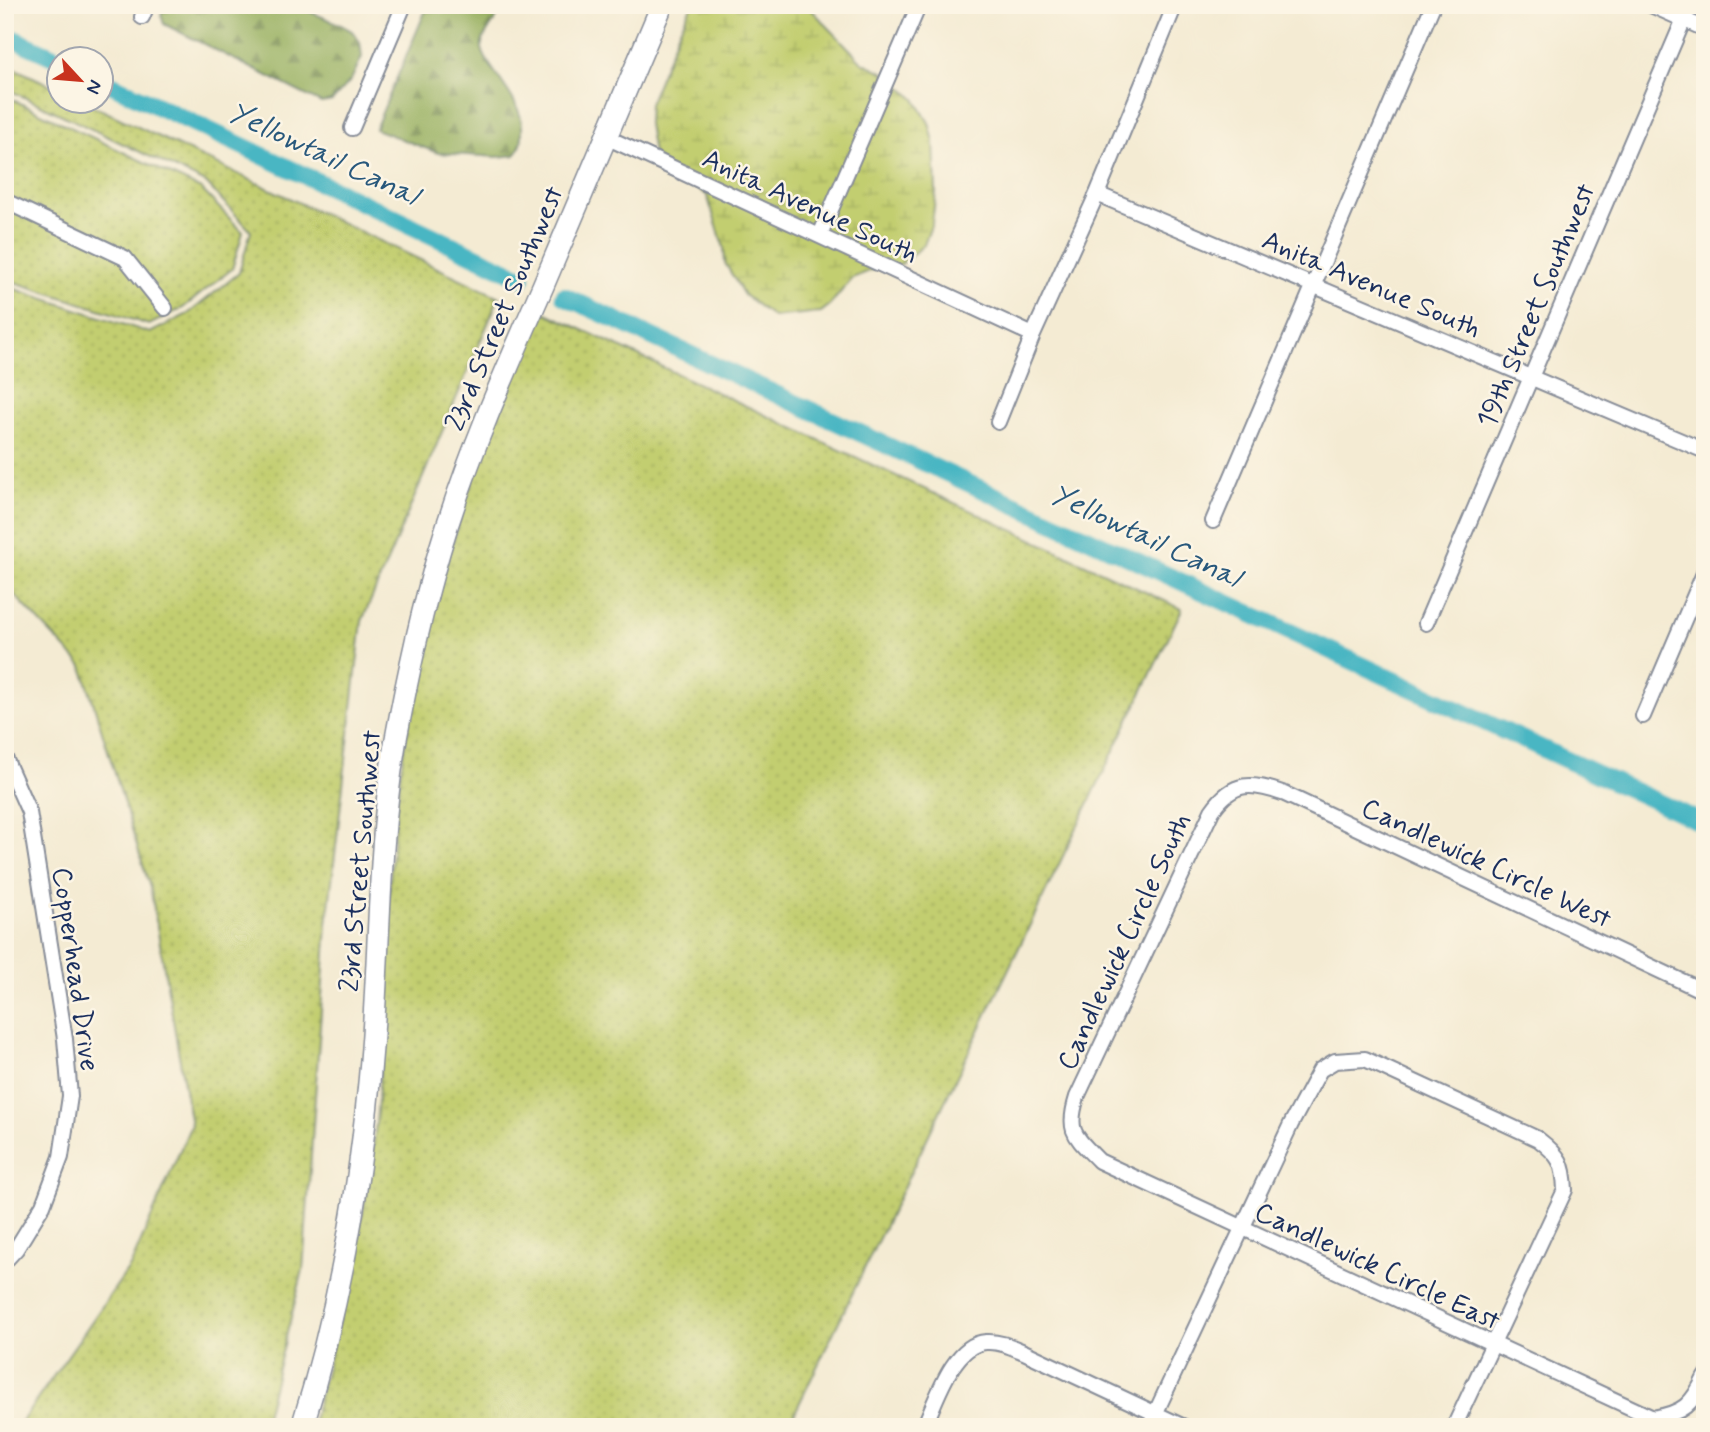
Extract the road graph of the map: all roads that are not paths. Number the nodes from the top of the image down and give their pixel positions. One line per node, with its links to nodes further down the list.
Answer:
1 (404, 5): 10 (street)
2 (662, 5): 11 (street, 23rd Street Southwest)
3 (919, 5): 14 (street)
4 (1175, 5): 12 (street)
5 (1433, 5): 15 (street)
6 (1651, 5): 8 (street)
7 (1690, 5): 8 (street, 19th Street Southwest)
8 (1683, 20): 9 (street); 18 (street, 19th Street Southwest)
9 (1705, 29)
10 (352, 128)
11 (606, 137): 14 (street, Anita Avenue South); 34 (street, 23rd Street Southwest)
12 (1097, 194): 15 (street, Anita Avenue South); 17 (street)
13 (5, 201): 16 (street)
14 (820, 235): 17 (street, Anita Avenue South)
15 (1314, 284): 18 (street, Anita Avenue South); 21 (street)
16 (165, 308)
17 (1033, 335): 19 (street)
18 (1532, 378): 20 (street, Anita Avenue South); 23 (street, 19th Street Southwest)
19 (998, 422)
20 (1705, 451)
21 (1213, 521)
22 (1705, 571): 24 (street)
23 (1426, 623)
24 (1643, 716)
25 (5, 758): 30 (street, Copperhead Drive)
26 (1247, 785): 27 (street, Candlewick Circle West); 28 (street, Candlewick Circle South)
27 (1705, 992)
28 (1075, 1136): 29 (street, Candlewick Circle East)
29 (1243, 1229): 31 (street, Candlewick Circle East); 31 (street); 33 (street)
30 (5, 1261)
31 (1492, 1345): 32 (street, Candlewick Circle East); 37 (street)
32 (1705, 1377)
33 (1152, 1420): 35 (street); 36 (street)
34 (302, 1427)
35 (924, 1427)
36 (1184, 1427)
37 (1454, 1427)

